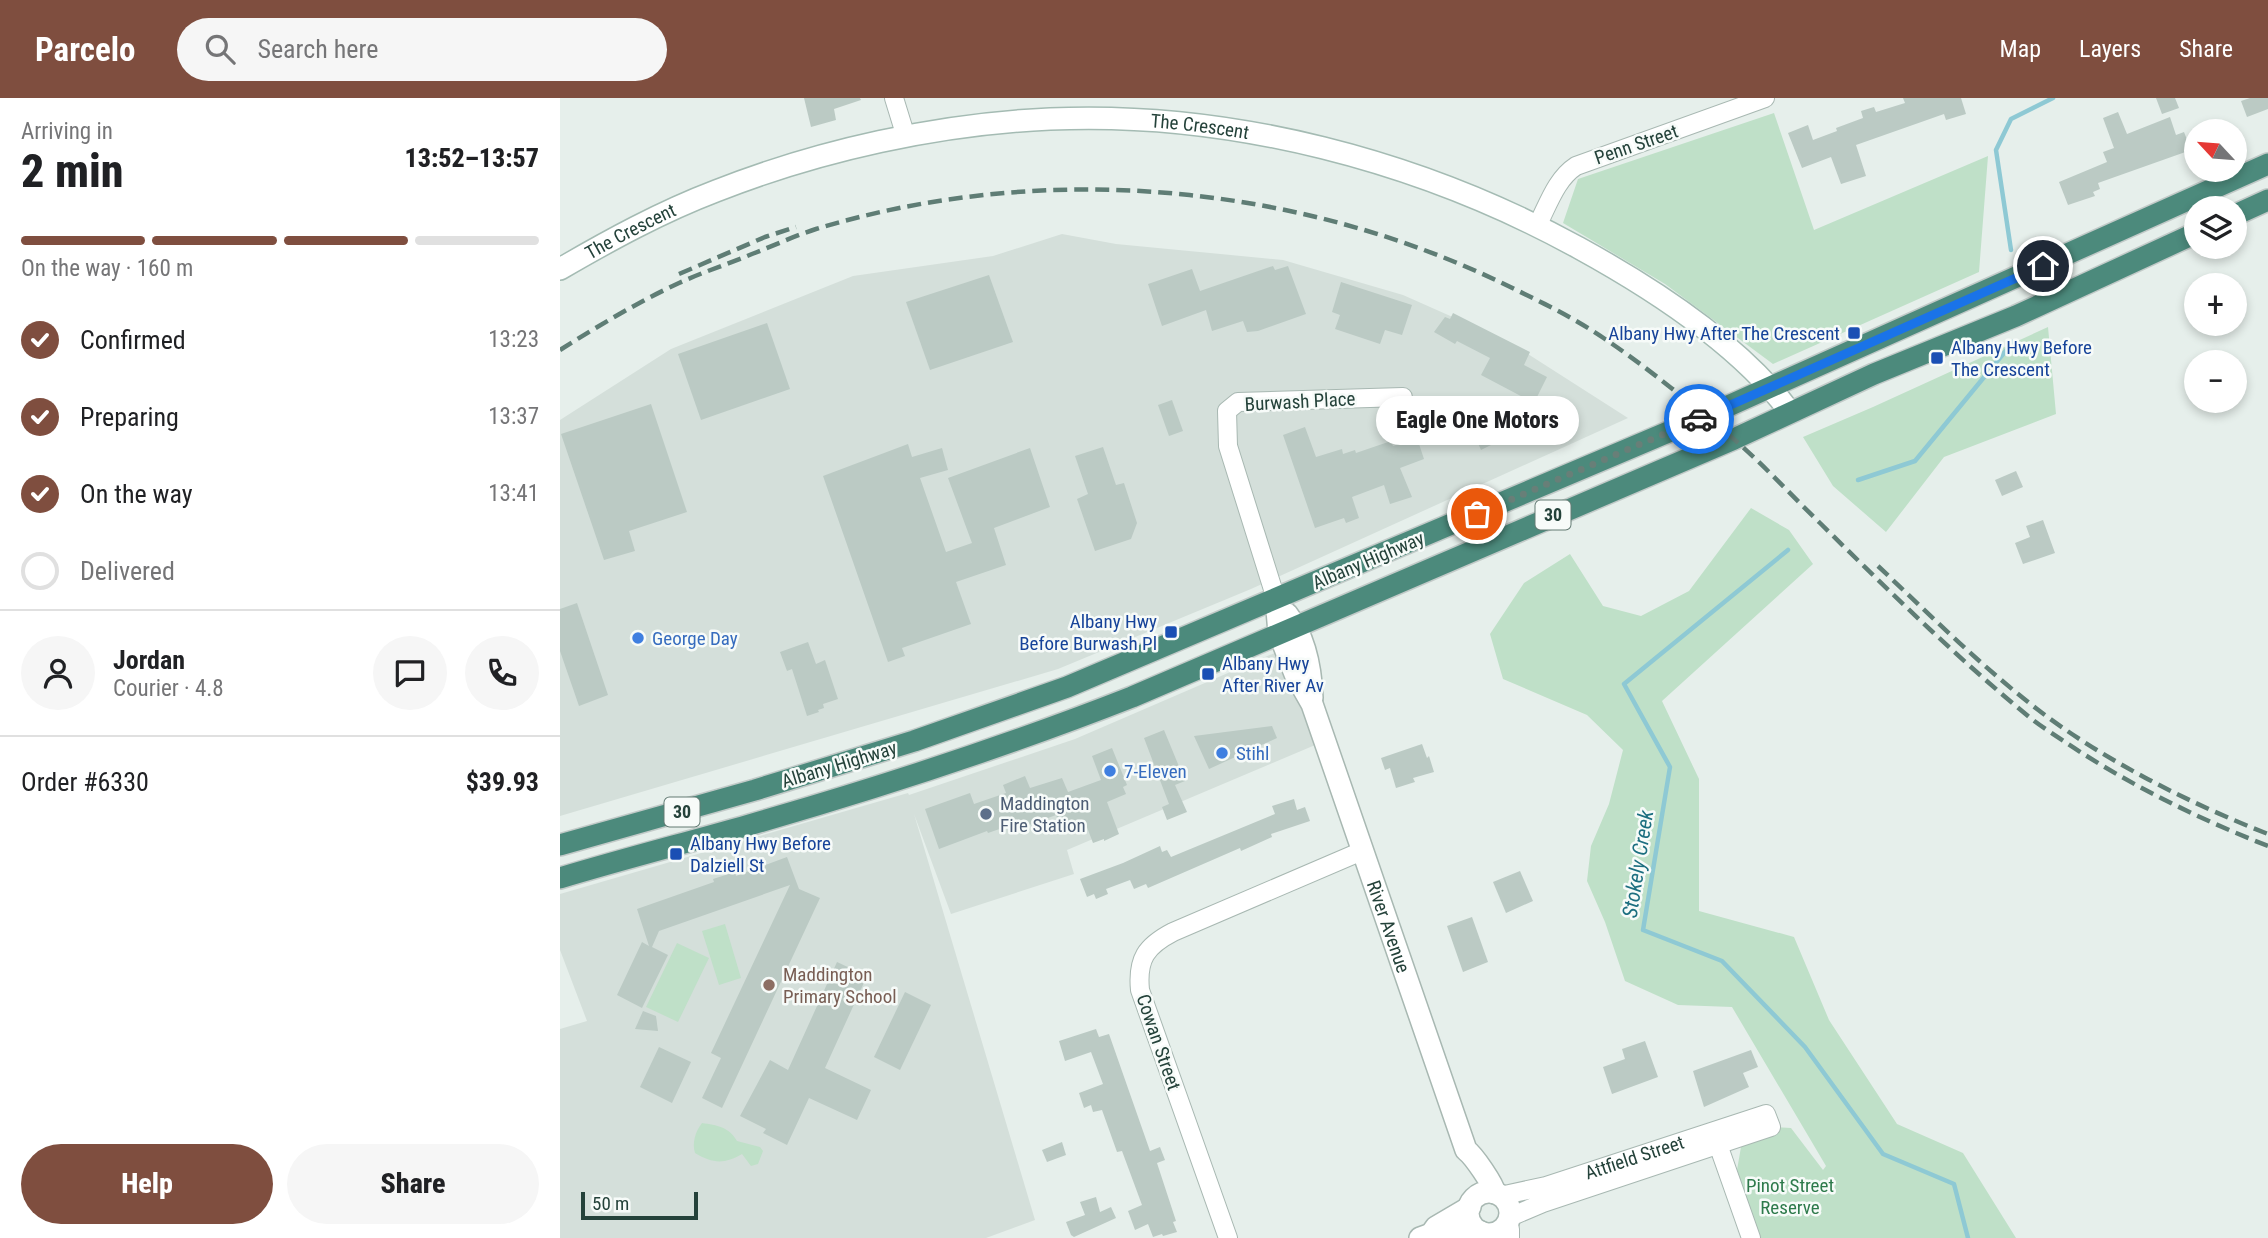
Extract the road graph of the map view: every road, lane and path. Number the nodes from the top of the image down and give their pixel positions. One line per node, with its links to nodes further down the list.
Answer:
1 (894, 98): 3 (street)
2 (1765, 98): 7 (street, Penn Street)
3 (906, 137): 7 (main road, The Crescent); 9 (main road, The Crescent)
4 (2268, 164): 10 (highway, Albany Highway / 30)
5 (2268, 200): 6 (highway)
6 (2247, 210)
7 (1537, 226): 10 (main road, The Crescent)
8 (2184, 239): 12 (highway, Albany Highway / 30)
9 (560, 269)
10 (1772, 387): 12 (main road, The Crescent); 13 (highway, Albany Highway / 30)
11 (1403, 397): 15 (street, Burwash Place)
12 (1790, 412): 14 (highway, Albany Highway / 30)
13 (1626, 450): 14 (highway); 15 (highway, Albany Highway / 30)
14 (1640, 478): 16 (highway, Albany Highway / 30)
15 (1276, 599): 16 (main road, River Avenue); 17 (highway, Albany Highway / 30)
16 (1288, 630): 18 (highway, Albany Highway / 30); 20 (main road, River Avenue)
17 (928, 735): 18 (highway); 19 (highway, Albany Highway / 30)
18 (940, 765): 21 (highway, Albany Highway / 30)
19 (560, 845)
20 (1362, 851): 24 (main road, River Avenue); 30 (street, Cowan Street)
21 (561, 876)
22 (1768, 1121): 23 (street, Attfield Street)
23 (1716, 1138): 25 (street, Attfield Street); 27 (street, Attfield Street); 31 (street)
24 (1466, 1150): 25 (main road, River Avenue); 26 (main road, River Avenue)
25 (1498, 1195): 26 (main road); 27 (main road)
26 (1471, 1204): 28 (main road); 29 (main road)
27 (1509, 1227): 28 (main road)
28 (1484, 1235): 29 (main road)
29 (1426, 1236)
30 (1228, 1238)
31 (1751, 1238)

